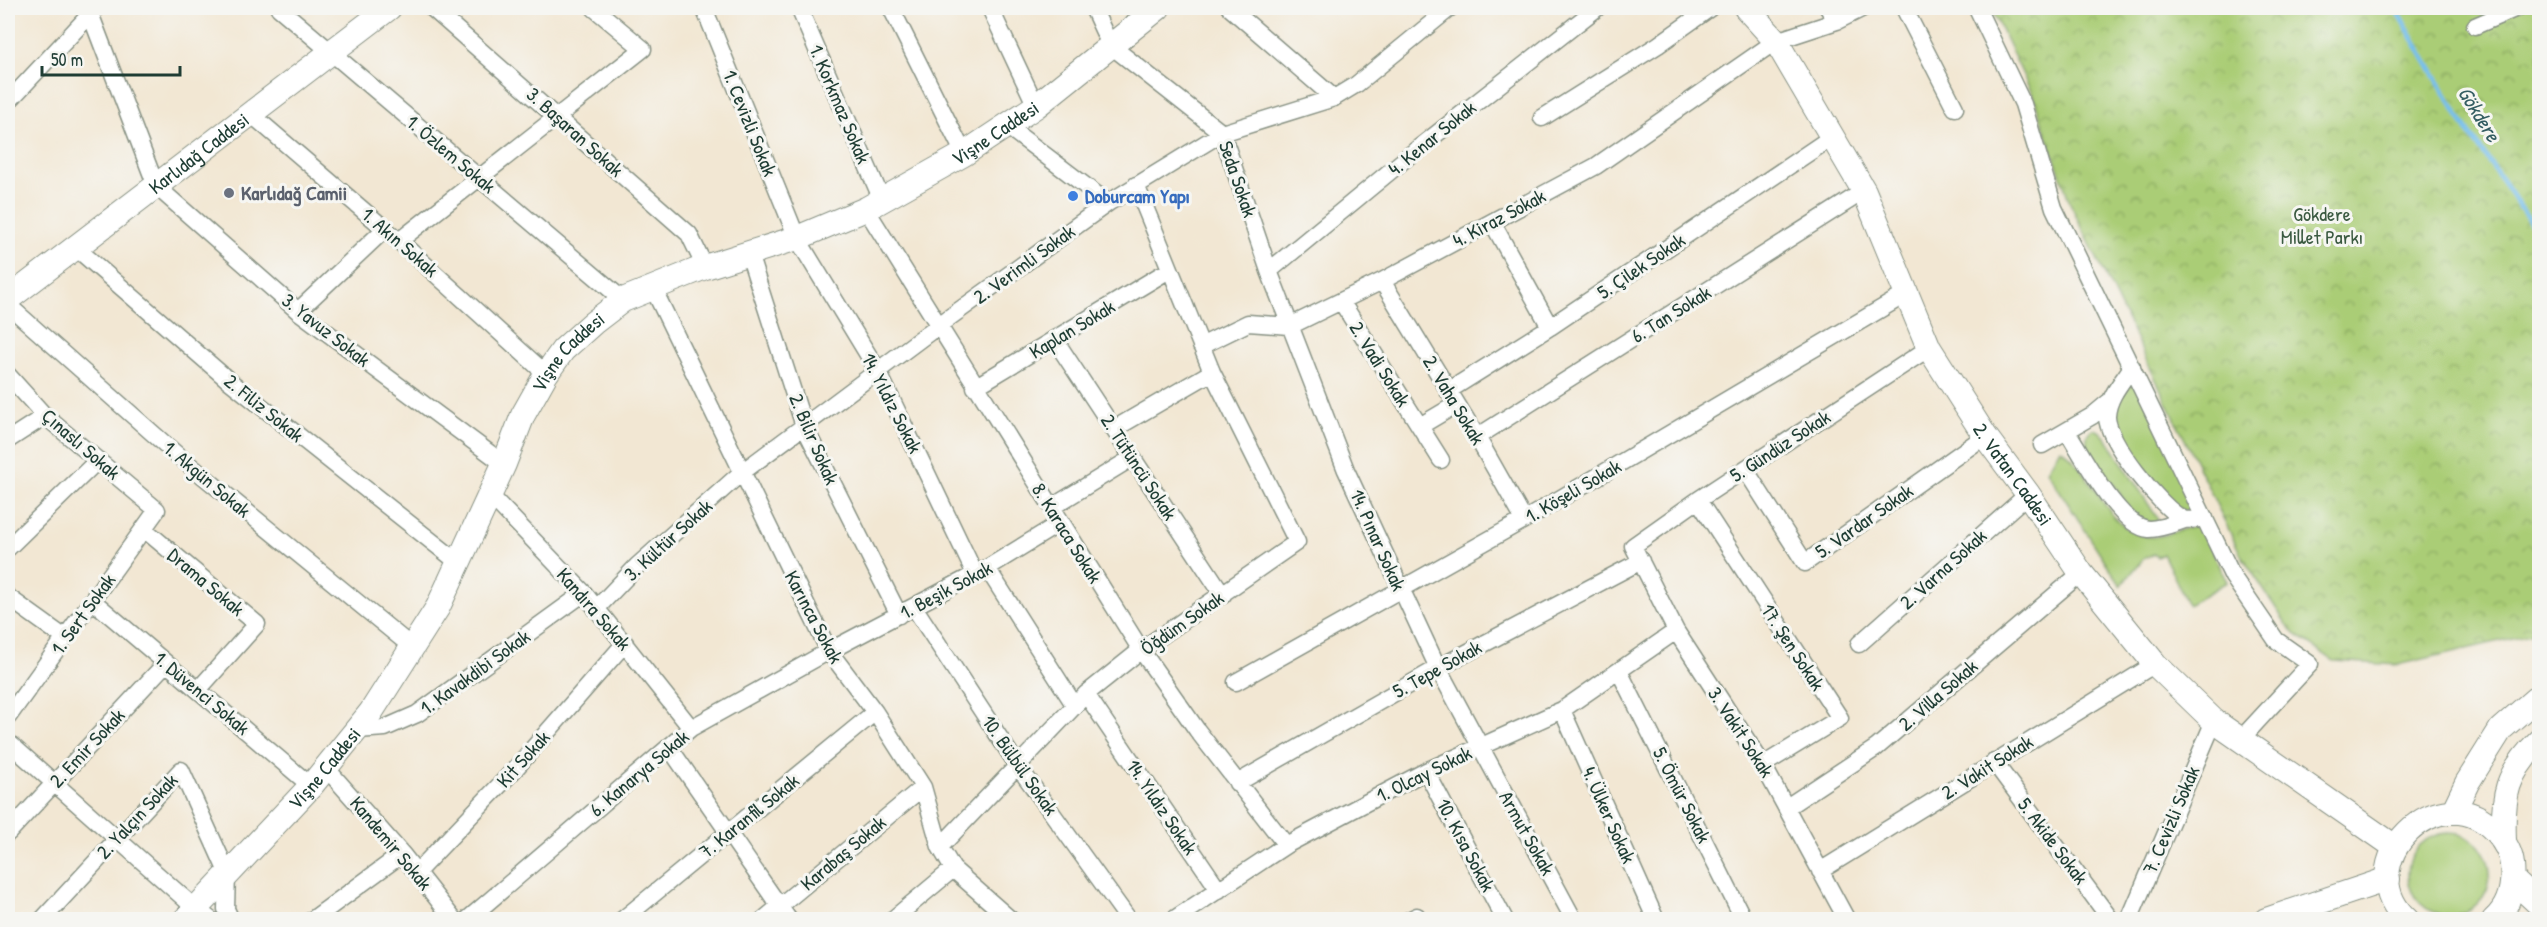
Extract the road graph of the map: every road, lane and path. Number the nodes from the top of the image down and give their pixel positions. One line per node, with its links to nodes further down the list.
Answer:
1 (279, 8): 25 (street, 1. Özlem Sokak)
2 (389, 8): 25 (main road, Karlıdağ Caddesi)
3 (432, 8): 31 (street, 3. Başaran Sokak)
4 (594, 8): 31 (street)
5 (704, 8): 45 (street, 1. Cevizli Sokak)
6 (799, 8): 42 (street, 1. Korkmaz Sokak)
7 (891, 8): 36 (street)
8 (990, 8): 28 (street)
9 (1093, 8): 24 (street)
10 (1158, 8): 24 (main road, Vişne Caddesi)
11 (1230, 8): 26 (street)
12 (1450, 8): 26 (street, 2. Verimli Sokak)
13 (1597, 8): 51 (street, 4. Kenar Sokak)
14 (1710, 8): 32 (street)
15 (1746, 8): 23 (main road, 2. Vatan Caddesi)
16 (1863, 8): 21 (street, 4. Kiraz Sokak)
17 (1905, 8): 29 (street)
18 (1977, 8): 65 (street)
19 (2517, 8): 22 (street)
20 (92, 10): 27 (street); 38 (street)
21 (1833, 14): 23 (street, 4. Kiraz Sokak)
22 (2475, 26)
23 (1776, 41): 35 (main road, 2. Vatan Caddesi); 43 (street, 4. Kiraz Sokak)
24 (1110, 45): 28 (main road, Vişne Caddesi); 34 (street, Seda Sokak)
25 (331, 52): 30 (main road, Karlıdağ Caddesi); 37 (street, 1. Özlem Sokak)
26 (1334, 98): 34 (street, 2. Verimli Sokak)
27 (8, 102)
28 (1036, 106): 33 (main road, Vişne Caddesi)
29 (1955, 108)
30 (251, 114): 38 (main road, Karlıdağ Caddesi); 44 (street, 1. Akın Sokak)
31 (558, 116): 37 (street); 49 (street, 3. Başaran Sokak)
32 (1542, 118)
33 (1008, 127): 36 (main road, Vişne Caddesi); 41 (street)
34 (1222, 133): 39 (street, 2. Verimli Sokak); 51 (street, Seda Sokak)
35 (1832, 137): 40 (main road, 2. Vatan Caddesi); 61 (street, 5. Çilek Sokak)
36 (964, 154): 42 (main road, Vişne Caddesi)
37 (479, 178): 46 (street); 56 (street, 1. Özlem Sokak)
38 (156, 186): 47 (main road, Karlıdağ Caddesi); 58 (street, 3. Yavuz Sokak)
39 (1136, 186): 41 (street, 2. Verimli Sokak); 50 (street, Öğdüm Sokak)
40 (1864, 191): 54 (main road, 2. Vatan Caddesi); 79 (street, 6. Tan Sokak)
41 (1108, 203): 59 (street, 2. Verimli Sokak)
42 (874, 205): 45 (main road, Vişne Caddesi); 59 (street, 8. Karaca Sokak)
43 (1492, 222): 52 (street, 4. Kiraz Sokak); 61 (street)
44 (386, 229): 46 (street, 1. Akın Sokak); 58 (street)
45 (797, 238): 48 (main road, Vişne Caddesi); 66 (street, 14. Yıldız Sokak)
46 (399, 241): 68 (street, 1. Akın Sokak)
47 (75, 248): 55 (main road, Karlıdağ Caddesi); 101 (street, 2. Filiz Sokak)
48 (749, 254): 49 (main road, Vişne Caddesi); 74 (street, 2. Bilir Sokak)
49 (705, 267): 53 (main road, Vişne Caddesi)
50 (1169, 270): 62 (street, Kaplan Sokak); 63 (street, Öğdüm Sokak)
51 (1269, 271): 60 (street, Seda Sokak)
52 (1382, 282): 57 (street, 4. Kiraz Sokak); 71 (street, 2. Vaha Sokak)
53 (653, 288): 56 (main road, Vişne Caddesi); 87 (street, Karınca Sokak)
54 (1906, 294): 64 (main road, 2. Vatan Caddesi); 94 (street, 1. Köşeli Sokak)
55 (9, 295): 116 (street, 1. Akgün Sokak)
56 (623, 300): 68 (main road, Vişne Caddesi)
57 (1341, 302): 60 (street, 4. Kiraz Sokak); 75 (street, 2. Vadi Sokak)
58 (298, 310): 85 (street, 3. Yavuz Sokak)
59 (939, 325): 66 (street); 70 (street, 8. Karaca Sokak)
60 (1290, 326): 63 (street, 4. Kiraz Sokak); 104 (street, 14. Pınar Sokak)
61 (1550, 327): 71 (street, 5. Çilek Sokak)
62 (1055, 340): 70 (street, Kaplan Sokak); 76 (street, 2. Tütüncü Sokak)
63 (1201, 346): 67 (street, Öğdüm Sokak)
64 (1929, 348): 78 (main road, 2. Vatan Caddesi); 86 (street, 5. Gündüz Sokak)
65 (2132, 367): 72 (street); 93 (street)
66 (878, 371): 74 (street); 102 (street, 14. Yıldız Sokak)
67 (1212, 372): 76 (street); 106 (street, Öğdüm Sokak)
68 (546, 374): 85 (main road, Vişne Caddesi)
69 (8, 375): 73 (street, Çınaslı Sokak)
70 (975, 387): 91 (street, 8. Karaca Sokak)
71 (1453, 398): 75 (street, 2. Vadi Sokak); 79 (street, 2. Vaha Sokak)
72 (2110, 401): 77 (street); 95 (street)
73 (45, 416): 80 (street); 83 (street, Çınaslı Sokak)
74 (804, 426): 87 (street); 111 (street, 2. Bilir Sokak)
75 (1420, 426): 84 (street, 2. Vadi Sokak)
76 (1114, 429): 82 (street, 2. Tütüncü Sokak)
77 (2067, 431): 81 (street); 95 (street)
78 (1985, 436): 86 (street, 5. Vardar Sokak); 88 (main road, 2. Vatan Caddesi)
79 (1477, 437): 94 (street, 2. Vaha Sokak)
80 (8, 440)
81 (2042, 445)
82 (1132, 458): 91 (street); 106 (street, 2. Tütüncü Sokak)
83 (98, 460): 92 (street, Çınaslı Sokak); 99 (street)
84 (1441, 460)
85 (504, 464): 89 (main road, Vişne Caddesi)
86 (1745, 469): 90 (street, 5. Gündüz Sokak)
87 (741, 473): 110 (street, 3. Kültür Sokak); 118 (street, Karınca Sokak)
88 (2028, 494): 103 (main road, 2. Vatan Caddesi); 115 (street, 2. Varna Sokak)
89 (490, 495): 101 (main road, Vişne Caddesi); 105 (street, Kandıra Sokak)
90 (1698, 500): 98 (street, 5. Gündüz Sokak); 140 (street, 17. Şen Sokak)
91 (1052, 507): 96 (street, 8. Karaca Sokak)
92 (157, 510): 97 (street, 1. Sert Sokak)
93 (2205, 518): 95 (street); 134 (street)
94 (1524, 520): 104 (street, 1. Köşeli Sokak)
95 (2185, 520)
96 (1060, 523): 102 (street, 1. Beşik Sokak); 117 (street, 8. Karaca Sokak)
97 (144, 529): 108 (street, 1. Sert Sokak); 124 (street, Drama Sokak)
98 (1634, 546): 100 (street, 3. Vakit Sokak)
99 (8, 548)
100 (1641, 561): 112 (street, 3. Vakit Sokak); 121 (street, 5. Tepe Sokak)
101 (459, 563): 116 (main road, Vişne Caddesi)
102 (981, 571): 109 (street, 1. Beşik Sokak); 127 (street, 14. Yıldız Sokak)
103 (2081, 573): 120 (main road, 2. Vatan Caddesi); 147 (street, 2. Villa Sokak)
104 (1400, 589): 121 (street, 14. Pınar Sokak); 123 (street, 1. Köşeli Sokak)
105 (584, 594): 110 (street, Kandıra Sokak); 133 (street, 1. Kavakdibi Sokak)
106 (1223, 595): 117 (street, Öğdüm Sokak)
107 (8, 597): 113 (street)
108 (93, 601): 113 (street, 1. Sert Sokak); 119 (street, 1. Düvenci Sokak)
109 (914, 607): 111 (street, 1. Beşik Sokak); 141 (street, 10. Bülbül Sokak)
110 (596, 609): 114 (street, Kandıra Sokak)
111 (899, 615): 118 (street, 1. Beşik Sokak)
112 (1676, 631): 122 (street, 1. Olcay Sokak); 140 (street, 3. Vakit Sokak)
113 (65, 638): 126 (street, 1. Sert Sokak)
114 (625, 643): 132 (street, Kandıra Sokak); 160 (street, Kit Sokak)
115 (1859, 644)
116 (412, 647): 133 (main road, Vişne Caddesi)
117 (1141, 650): 127 (street, Öğdüm Sokak); 145 (street, 8. Karaca Sokak)
118 (829, 651): 129 (street, Karınca Sokak); 132 (street, 6. Kanarya Sokak)
119 (166, 663): 124 (street, 1. Düvenci Sokak); 144 (street, 2. Emir Sokak)
120 (2155, 664): 131 (main road, 2. Vatan Caddesi); 139 (street, 2. Vakit Sokak)
121 (1438, 668): 138 (street, 14. Pınar Sokak); 145 (street, 5. Tepe Sokak)
122 (1619, 671): 128 (street, 1. Olcay Sokak); 185 (street, 5. Ömür Sokak)
123 (1236, 682)
124 (198, 690): 143 (street, 1. Düvenci Sokak)
125 (2540, 695): 148 (main road)
126 (12, 699): 130 (street, 1. Sert Sokak)
127 (1080, 700): 141 (street, Öğdüm Sokak); 163 (street, 14. Yıldız Sokak)
128 (1562, 710): 138 (street, 1. Olcay Sokak); 184 (street, 4. Ülker Sokak)
129 (875, 712): 146 (street, Karınca Sokak); 149 (street, 7. Karanfil Sokak)
130 (8, 717)
131 (2214, 721): 134 (main road, 2. Vatan Caddesi); 188 (street, 7. Cevizli Sokak)
132 (691, 728): 137 (street, 6. Kanarya Sokak)
133 (357, 730): 143 (main road, Vişne Caddesi)
134 (2240, 740): 155 (main road, 2. Vatan Caddesi)
135 (2540, 740): 152 (main road)
136 (8, 742): 144 (street)
137 (669, 747): 149 (street); 172 (street, 6. Kanarya Sokak)
138 (1480, 747): 142 (street, 1. Olcay Sokak); 183 (street, Armut Sokak)
139 (1995, 762): 158 (street, 2. Vakit Sokak); 187 (street, 5. Akide Sokak)
140 (1763, 765): 147 (street, 3. Vakit Sokak)
141 (1018, 766): 154 (street, Öğdüm Sokak); 178 (street, 10. Bülbül Sokak)
142 (1426, 771): 153 (street, 1. Olcay Sokak); 182 (street, 10. Kısa Sokak)
143 (319, 777): 156 (street, Kandemir Sokak); 159 (main road, Vişne Caddesi)
144 (56, 782): 150 (street, 2. Emir Sokak); 151 (street)
145 (1237, 783): 153 (street, 8. Karaca Sokak)
146 (923, 787): 154 (street, Karınca Sokak); 164 (street, Karabaş Sokak)
147 (1787, 807): 158 (street, 3. Vakit Sokak)
148 (2453, 812): 152 (main road); 155 (main road)
149 (730, 832): 164 (street); 173 (street, 7. Karanfil Sokak)
150 (8, 833)
151 (116, 839): 159 (street, 2. Yalçın Sokak); 166 (street); 168 (street, 2. Yalçın Sokak)
152 (2504, 841): 162 (main road)
153 (1286, 845): 163 (street, 1. Olcay Sokak)
154 (940, 847): 157 (street, Karınca Sokak)
155 (2396, 847): 161 (main road)
156 (402, 854): 160 (street, Kandemir Sokak); 170 (street)
157 (953, 869): 176 (street); 177 (street, Karınca Sokak)
158 (1820, 871): 186 (street, 3. Vakit Sokak)
159 (227, 872): 166 (main road, Vişne Caddesi); 169 (street)
160 (417, 872): 171 (street, Kandemir Sokak)
161 (2388, 879): 167 (main road); 189 (main road)
162 (2513, 880): 165 (main road); 190 (main road)
163 (1219, 890): 179 (street, 1. Olcay Sokak)
164 (780, 905): 174 (street, Karabaş Sokak); 175 (street)
165 (2540, 905)
166 (197, 916)
167 (2400, 919)
168 (42, 920)
169 (231, 920)
170 (312, 920)
171 (454, 920)
172 (467, 920)
173 (622, 920)
174 (763, 920)
175 (789, 920)
176 (892, 920)
177 (1011, 920)
178 (1129, 920)
179 (1173, 920)
180 (1409, 920): 181 (street)
181 (1419, 920)
182 (1505, 920)
183 (1574, 920)
184 (1656, 920)
185 (1744, 920)
186 (1847, 920)
187 (2111, 920)
188 (2129, 920)
189 (2266, 920)
190 (2494, 920)

